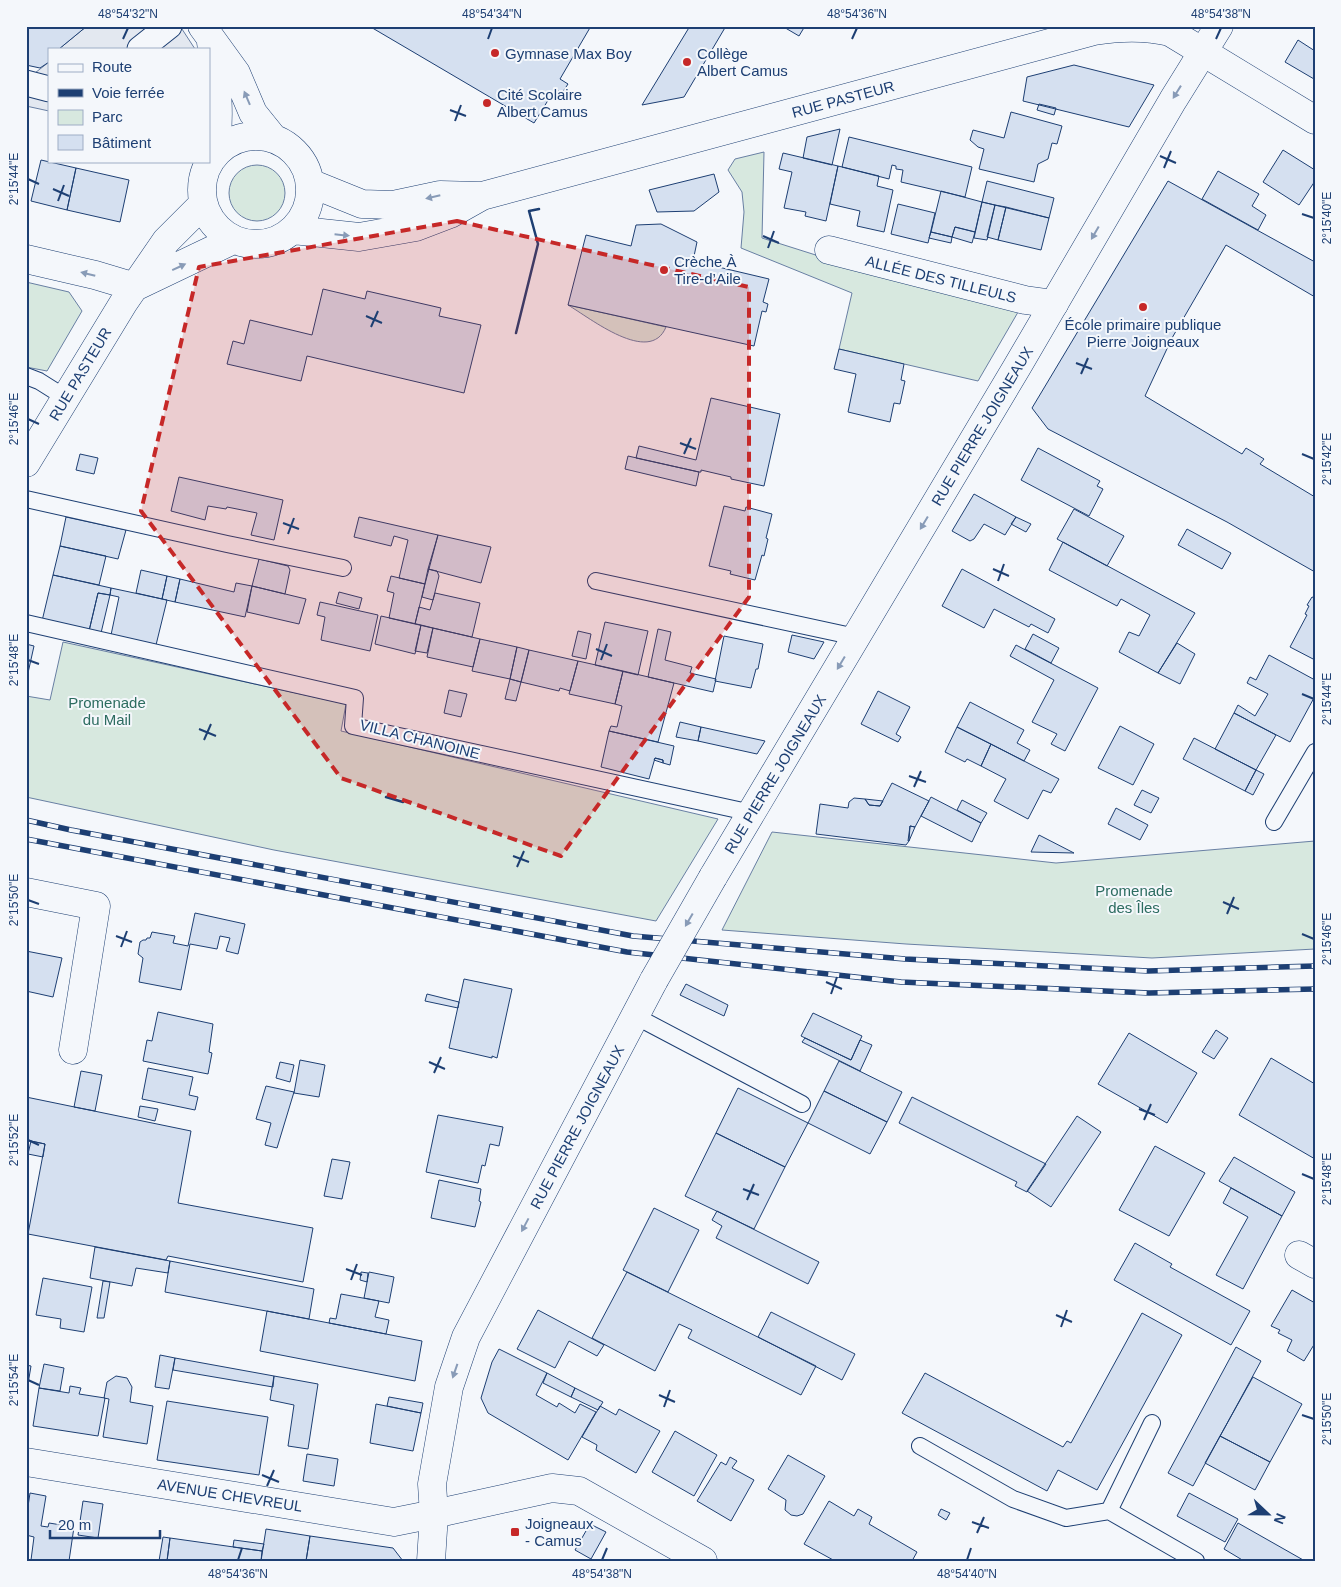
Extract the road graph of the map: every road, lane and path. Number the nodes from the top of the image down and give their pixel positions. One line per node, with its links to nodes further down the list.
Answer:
1 (169, 26): 4 (street)
2 (1219, 26): 5 (street, RUE PIERRE JOIGNEAUX)
3 (211, 30): 9 (street, one-way to 3); 10 (street)
4 (141, 48)
5 (1203, 51): 8 (street, RUE PASTEUR); 12 (street, RUE PASTEUR); 19 (street, RUE PIERRE JOIGNEAUX, one-way to 19)
6 (26, 83): 7 (street)
7 (48, 89)
8 (1315, 120)
9 (274, 139): 10 (street); 11 (street)
10 (214, 154): 13 (street)
11 (310, 184): 12 (street, RUE PASTEUR, one-way to 11); 14 (street)
12 (482, 196): 14 (street, RUE PASTEUR, one-way to 12)
13 (203, 204): 15 (street); 18 (street, RUE PASTEUR)
14 (293, 230): 15 (street)
15 (234, 240): 18 (street, RUE PASTEUR, one-way to 15)
16 (828, 250): 19 (street, ALLÉE DES TILLEULS)
17 (26, 259): 18 (street, one-way to 17)
18 (135, 287): 21 (street, RUE PASTEUR)
19 (1054, 304): 27 (street, RUE PIERRE JOIGNEAUX, one-way to 27)
20 (26, 376): 21 (lane)
21 (66, 398): 22 (street, RUE PASTEUR)
22 (26, 463)
23 (26, 499): 24 (lane)
24 (343, 568)
25 (596, 581): 27 (lane)
26 (26, 623): 29 (lane, VILLA CHANOINE)
27 (856, 637): 29 (street, RUE PIERRE JOIGNEAUX, one-way to 29)
28 (1315, 752): 30 (lane)
29 (752, 813): 32 (street, RUE PIERRE JOIGNEAUX, one-way to 32, bridge)
30 (1274, 822)
31 (26, 892): 33 (street)
32 (635, 1016): 34 (lane); 39 (street, RUE PIERRE JOIGNEAUX, one-way to 39)
33 (73, 1050)
34 (802, 1104)
35 (1152, 1423): 38 (lane)
36 (920, 1446): 38 (lane)
37 (26, 1462): 39 (street, AVENUE CHEVREUL)
38 (1109, 1511): 42 (lane)
39 (434, 1514): 40 (street, RUE PIERRE JOIGNEAUX); 41 (street, AVENUE CHEVREUL)
40 (432, 1561)
41 (703, 1561)
42 (1196, 1561)

